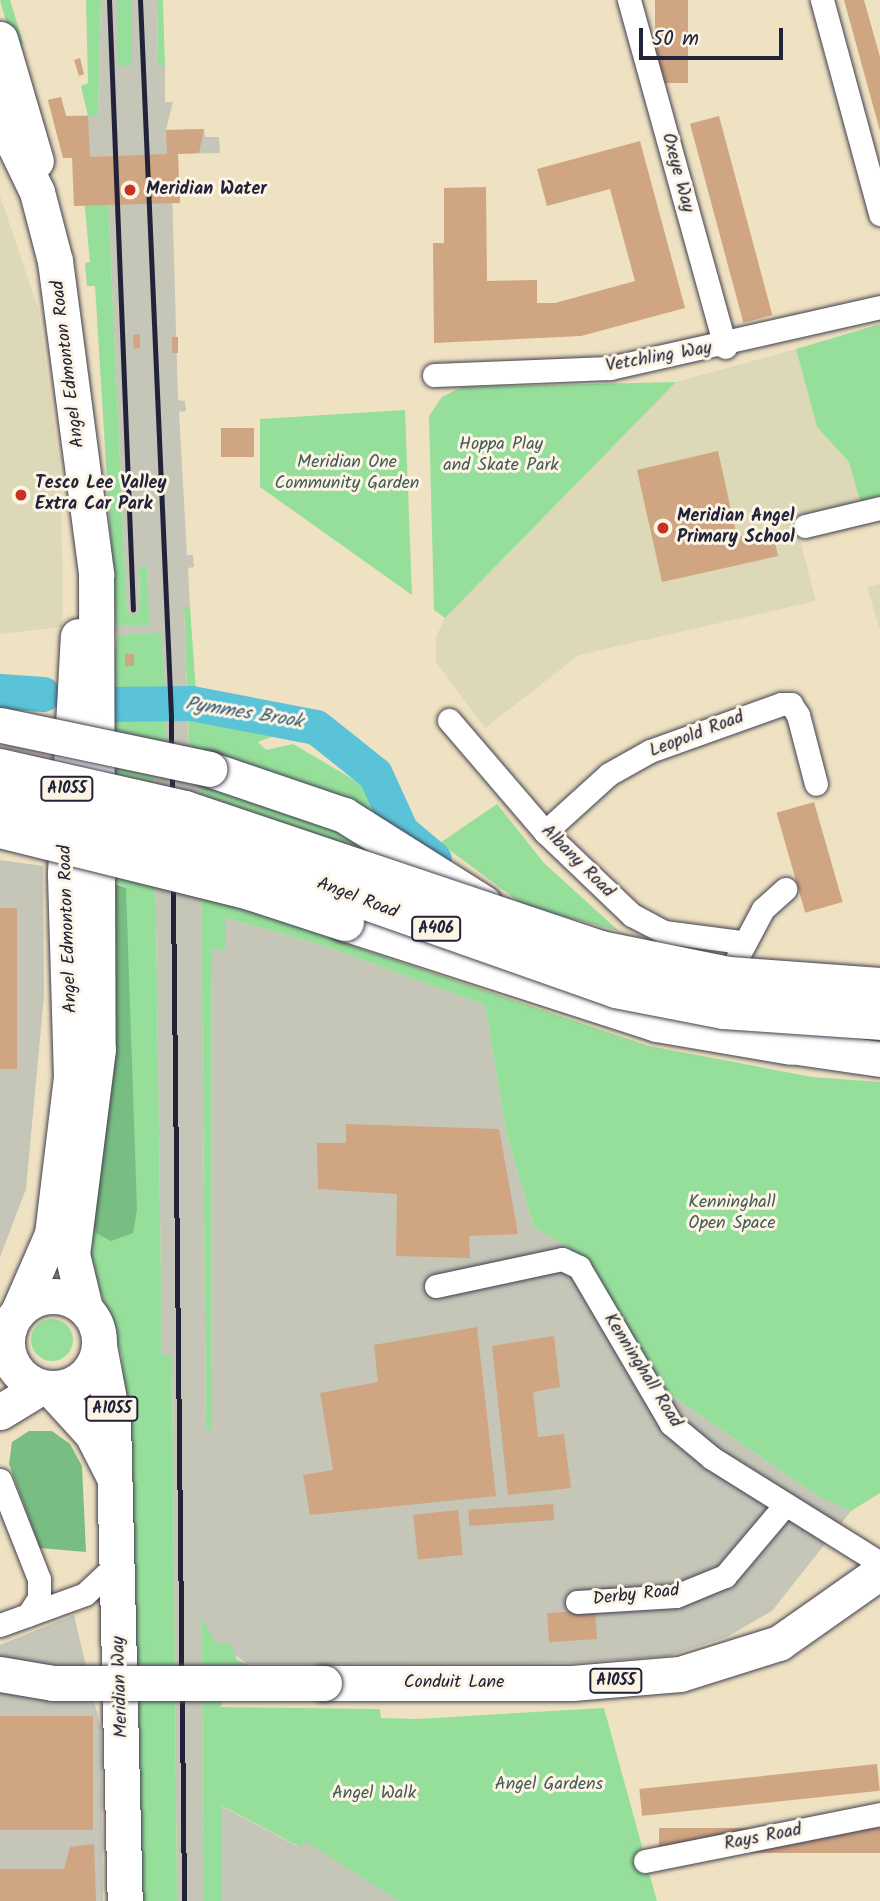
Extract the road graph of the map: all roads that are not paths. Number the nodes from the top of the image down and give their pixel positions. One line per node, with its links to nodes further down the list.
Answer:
1 (629, 0): 8 (street, Oxeye Way)
2 (822, 0): 6 (street)
3 (0, 39): 5 (main road, Angel Edmonton Road / A1055)
4 (0, 115): 5 (main road, Angel Edmonton Road / A1055)
5 (37, 192): 12 (main road, Angel Edmonton Road / A1055)
6 (880, 214)
7 (880, 307): 8 (street, Vetchling Way)
8 (725, 347): 9 (street, Vetchling Way)
9 (434, 375)
10 (880, 508): 11 (street)
11 (805, 526)
12 (88, 539): 27 (main road, Angel Edmonton Road / A1055); 28 (main road, Angel Edmonton Road / A1055)
13 (449, 720): 19 (street, Albany Road)
14 (0, 725): 22 (main road, A406, bridge)
15 (0, 768): 23 (highway, Angel Road / A406, bridge)
16 (816, 784): 19 (street, Leopold Road)
17 (0, 797): 23 (highway, Angel Road / A406, bridge)
18 (0, 829): 24 (highway, bridge)
19 (545, 832): 21 (street, Albany Road)
20 (785, 889): 21 (street)
21 (742, 942): 22 (street)
22 (738, 997): 23 (main road, A406); 24 (street)
23 (880, 1005)
24 (791, 1046): 25 (main road)
25 (880, 1059)
26 (436, 1286): 33 (street, Kenninghall Road)
27 (85, 1308): 28 (main road); 29 (main road, Angel Edmonton Road)
28 (6, 1329): 30 (main road, Meridian Way)
29 (99, 1346): 30 (main road); 31 (main road, Meridian Way / A1055)
30 (22, 1402): 31 (main road, Meridian Way / A1055)
31 (112, 1473): 34 (main road, Meridian Way / A1055)
32 (0, 1480): 38 (street)
33 (785, 1505): 35 (street, Kenninghall Road); 37 (street, Derby Road)
34 (118, 1563): 38 (street); 43 (main road, Meridian Way / A1055)
35 (880, 1563)
36 (880, 1572): 40 (main road, Conduit Lane / A1055, bridge)
37 (578, 1602)
38 (28, 1615): 39 (street)
39 (0, 1625)
40 (0, 1674)
41 (880, 1814): 42 (street, Rays Road)
42 (645, 1861)
43 (125, 1901)

